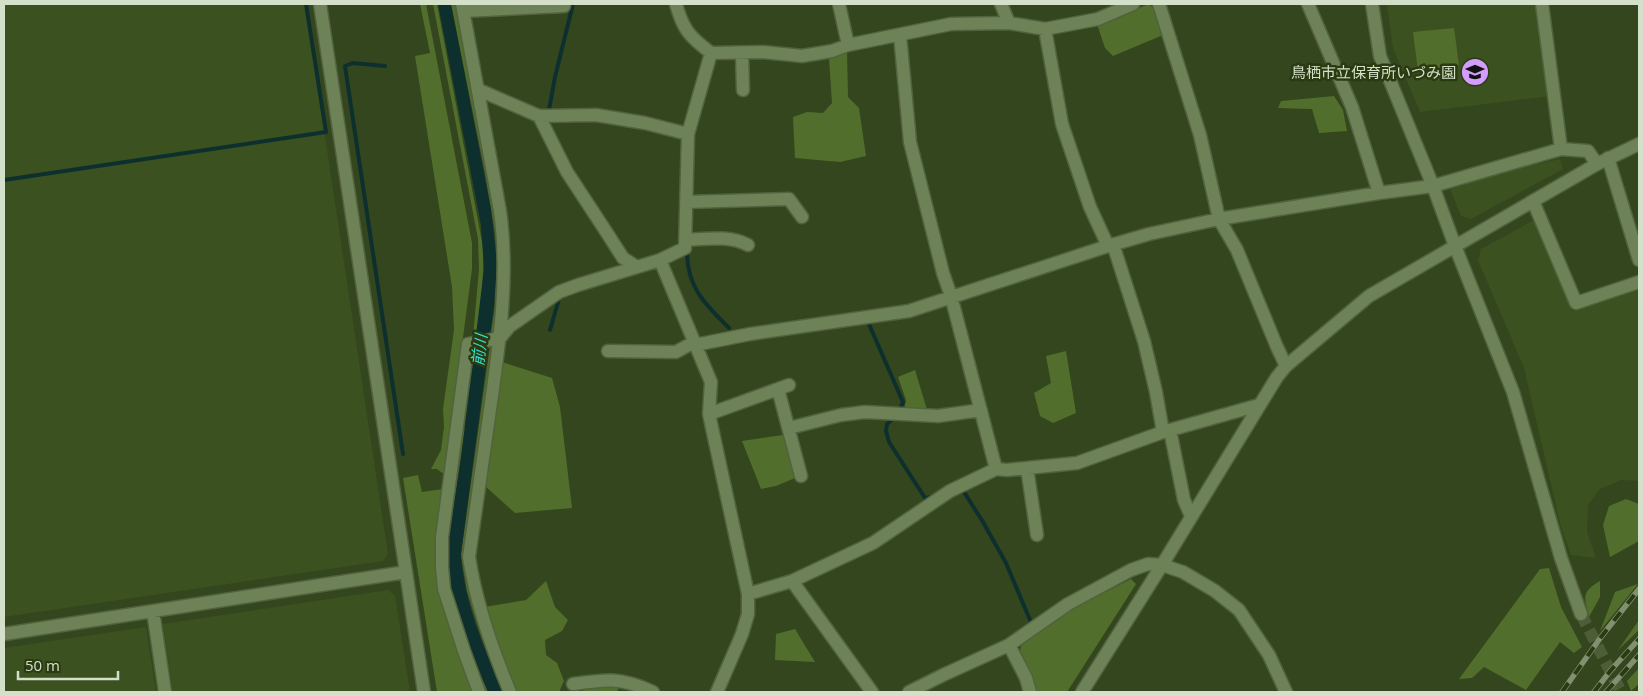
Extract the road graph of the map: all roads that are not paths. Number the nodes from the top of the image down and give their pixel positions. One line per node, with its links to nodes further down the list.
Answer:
1 (320, 4): 55 (street)
2 (564, 4): 11 (street)
3 (676, 4): 17 (street)
4 (839, 4): 15 (street)
5 (1001, 4): 12 (street)
6 (1133, 4): 13 (street)
7 (1159, 4): 30 (street)
8 (1308, 4): 26 (street)
9 (1372, 4): 25 (street)
10 (1542, 4): 23 (street)
11 (462, 8): 18 (street)
12 (1009, 23): 13 (street); 14 (street)
13 (1045, 29): 33 (street)
14 (900, 35): 15 (street); 39 (street)
15 (848, 45): 16 (street)
16 (742, 52): 17 (street); 19 (street)
17 (711, 54): 21 (street)
18 (478, 90): 20 (street); 40 (street)
19 (743, 90)
20 (539, 116): 21 (street); 37 (street)
21 (688, 134): 28 (street)
22 (1639, 144): 24 (street)
23 (1561, 149): 24 (street); 25 (street)
24 (1602, 161): 27 (street); 36 (street)
25 (1433, 186): 26 (street); 34 (street)
26 (1379, 193): 30 (street)
27 (1533, 201): 34 (street); 38 (street)
28 (686, 202): 29 (street); 31 (street)
29 (802, 218)
30 (1219, 219): 33 (street); 43 (street)
31 (685, 240): 32 (street); 35 (street)
32 (748, 245)
33 (1111, 245): 39 (street); 48 (street)
34 (1455, 246): 43 (street); 59 (street)
35 (660, 260): 37 (street); 41 (street)
36 (1639, 260)
37 (637, 267): 40 (street)
38 (1639, 282)
39 (951, 296): 41 (street); 45 (street)
40 (495, 339): 65 (street); 66 (street)
41 (695, 343): 42 (street); 46 (street)
42 (608, 351)
43 (1286, 366): 44 (street)
44 (1259, 405): 48 (street); 52 (street)
45 (980, 410): 47 (street); 50 (street)
46 (709, 414): 47 (street); 57 (street)
47 (789, 428): 51 (street)
48 (1166, 431): 49 (street); 52 (street)
49 (1027, 468): 50 (street); 53 (street)
50 (996, 469): 56 (street)
51 (801, 476)
52 (1192, 516): 54 (street)
53 (1037, 535)
54 (1162, 565): 61 (street); 72 (street); 73 (street)
55 (406, 572): 58 (street); 64 (street)
56 (792, 581): 57 (street); 69 (street)
57 (748, 594): 68 (street)
58 (153, 611): 60 (street); 63 (street)
59 (1581, 614)
60 (4, 634)
61 (1010, 645): 70 (street); 71 (street)
62 (573, 684): 67 (street)
63 (165, 692)
64 (424, 692)
65 (479, 692)
66 (510, 692)
67 (653, 692)
68 (717, 692)
69 (872, 692)
70 (909, 692)
71 (1030, 692)
72 (1082, 692)
73 (1286, 692)

